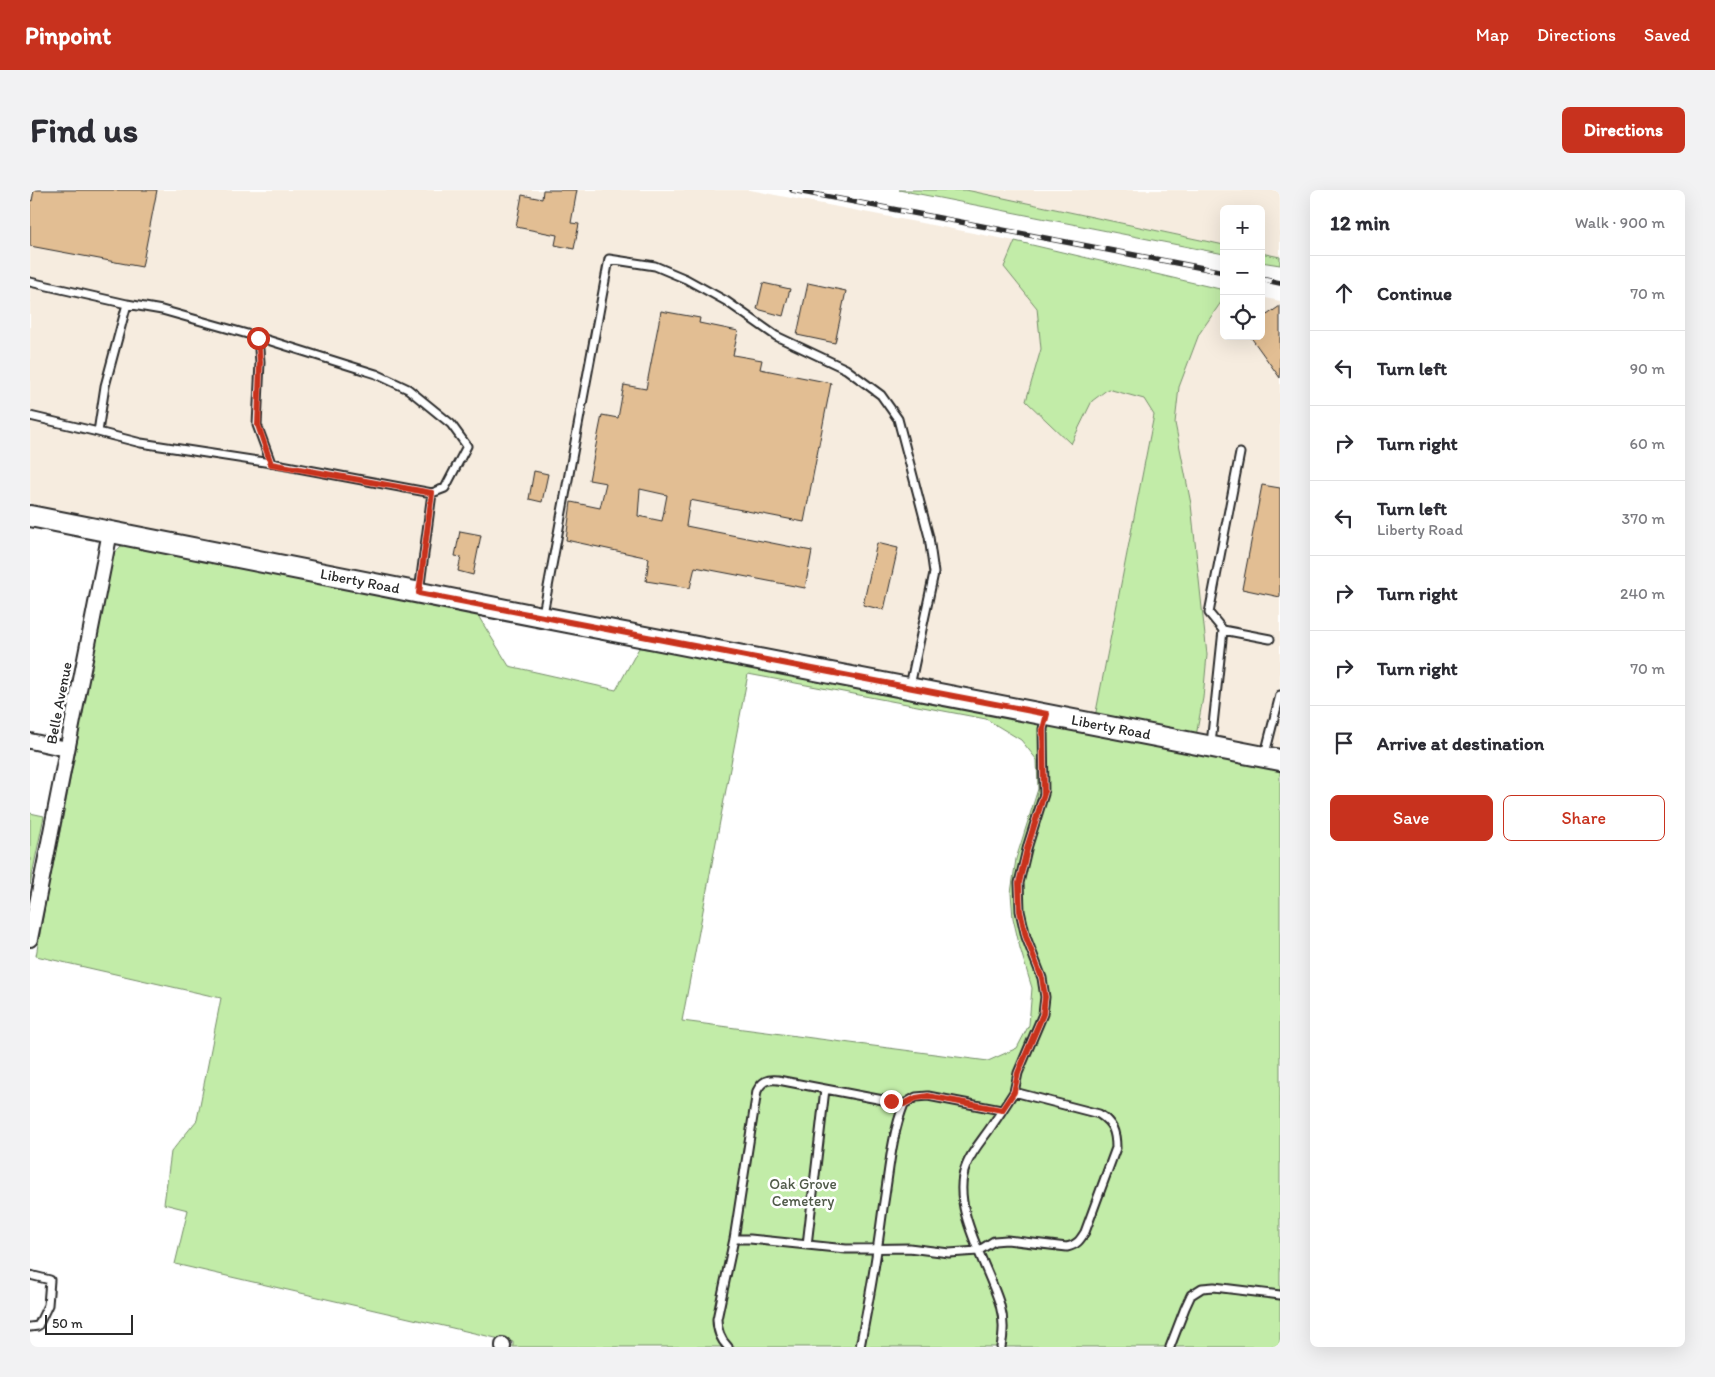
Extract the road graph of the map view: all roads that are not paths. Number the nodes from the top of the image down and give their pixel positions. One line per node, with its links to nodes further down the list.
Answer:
1 (30, 282): 2 (lane)
2 (127, 304): 3 (lane); 5 (lane)
3 (258, 338): 7 (lane); 8 (lane)
4 (30, 416): 5 (lane)
5 (98, 432): 7 (lane)
6 (1240, 453): 13 (lane)
7 (271, 464): 8 (lane)
8 (432, 493): 11 (lane)
9 (30, 516): 10 (street, Liberty Road)
10 (110, 532): 11 (street, Liberty Road); 20 (street, Belle Avenue)
11 (419, 593): 12 (street, Liberty Road)
12 (542, 617): 15 (street, Liberty Road); 15 (lane)
13 (1223, 630): 14 (lane); 19 (lane)
14 (1270, 639)
15 (909, 688): 17 (street, Liberty Road)
16 (1280, 695): 21 (lane)
17 (1047, 714): 19 (street, Liberty Road); 24 (lane)
18 (30, 741): 20 (street)
19 (1211, 747): 21 (street, Liberty Road)
20 (67, 749): 22 (street, Belle Avenue)
21 (1272, 759)
22 (30, 940)
23 (825, 1089): 25 (lane); 27 (lane); 28 (lane)
24 (1014, 1092): 26 (lane); 30 (lane)
25 (904, 1104): 26 (lane); 29 (lane)
26 (1002, 1110): 30 (lane)
27 (734, 1239): 28 (lane); 34 (lane)
28 (807, 1245): 29 (lane)
29 (877, 1249): 30 (lane); 35 (lane)
30 (978, 1251): 36 (lane)
31 (30, 1275): 33 (lane)
32 (1280, 1295): 37 (lane)
33 (30, 1327)
34 (728, 1347)
35 (860, 1347)
36 (1001, 1347)
37 (1170, 1347)

